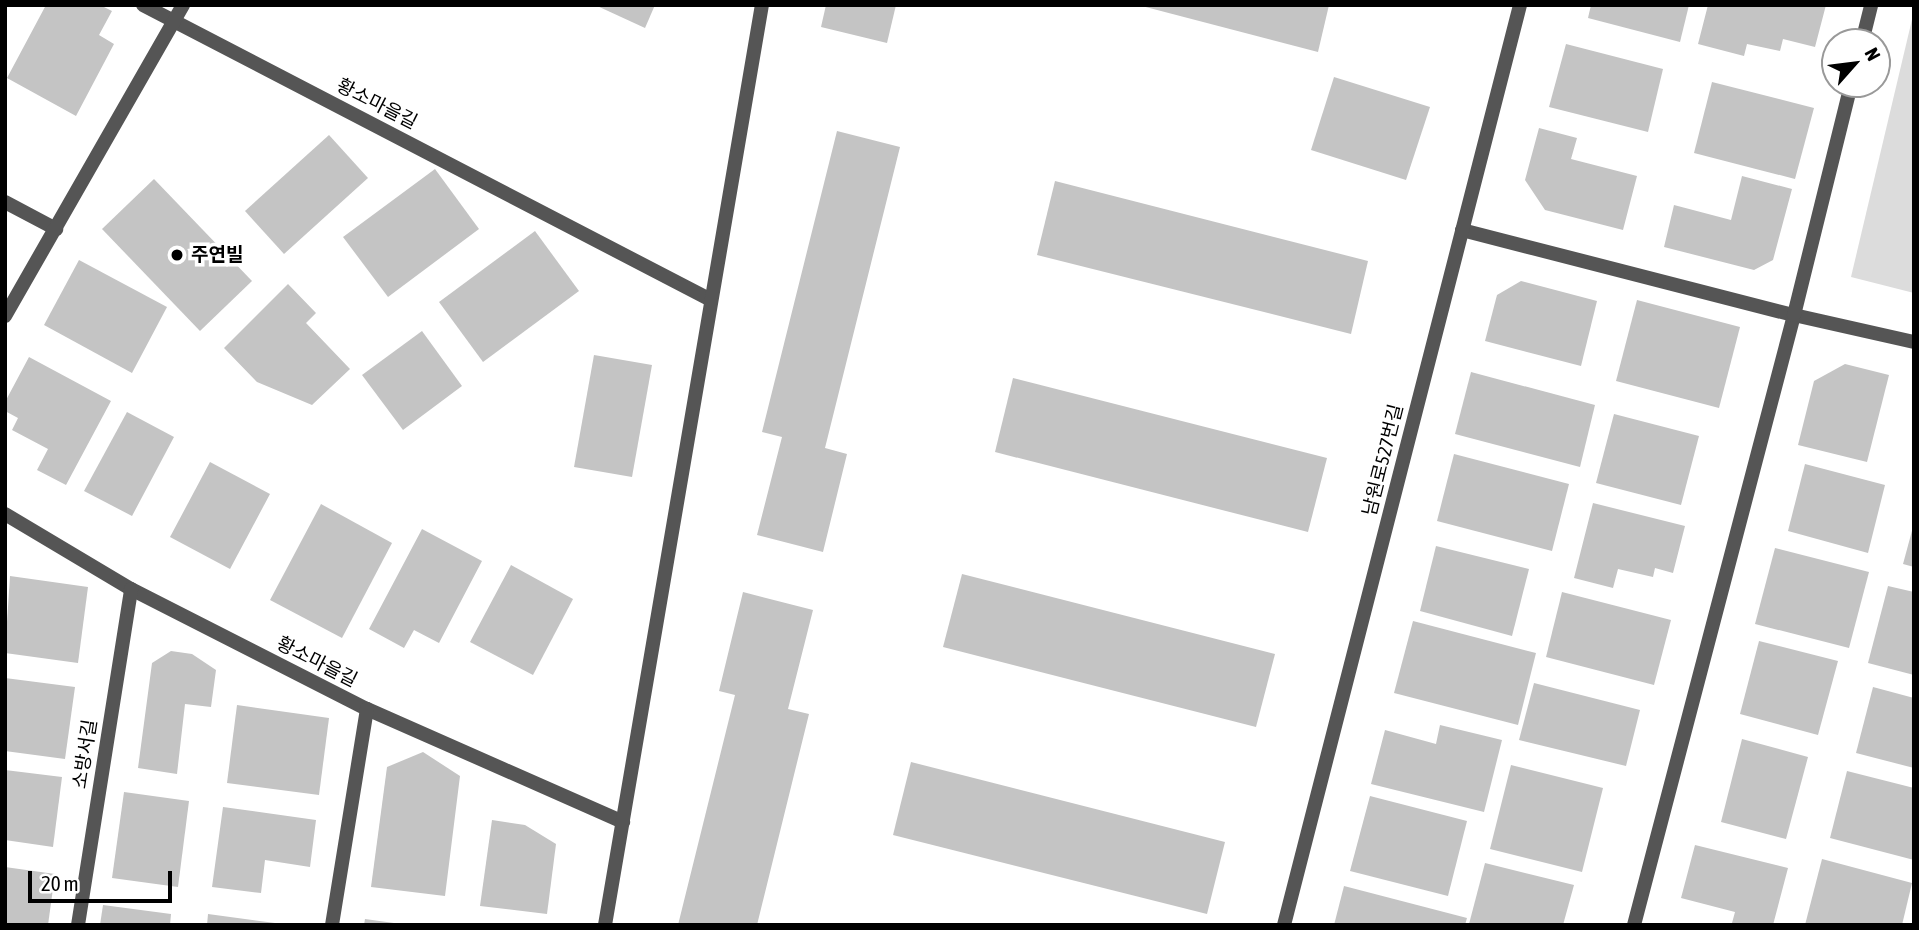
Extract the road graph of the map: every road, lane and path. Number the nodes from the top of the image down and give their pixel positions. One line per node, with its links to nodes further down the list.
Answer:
1 (143, 5): 6 (street, 황소마을길)
2 (183, 5): 6 (street)
3 (762, 5): 12 (street)
4 (1520, 5): 11 (street, 남원로527번길)
5 (1871, 5): 7 (street)
6 (174, 20): 10 (street); 12 (street, 황소마을길)
7 (1865, 28)
8 (1848, 98): 13 (street)
9 (5, 202): 10 (street)
10 (56, 229): 14 (street)
11 (1462, 230): 13 (street); 23 (street, 남원로527번길)
12 (711, 300): 19 (street)
13 (1794, 315): 15 (street); 24 (street)
14 (5, 316)
15 (1914, 342)
16 (5, 514): 17 (street, 황소마을길)
17 (131, 589): 18 (street, 황소마을길); 20 (street, 소방서길)
18 (368, 709): 19 (street, 황소마을길); 21 (street)
19 (623, 822): 22 (street)
20 (78, 925)
21 (332, 925)
22 (605, 925)
23 (1284, 925)
24 (1634, 925)

